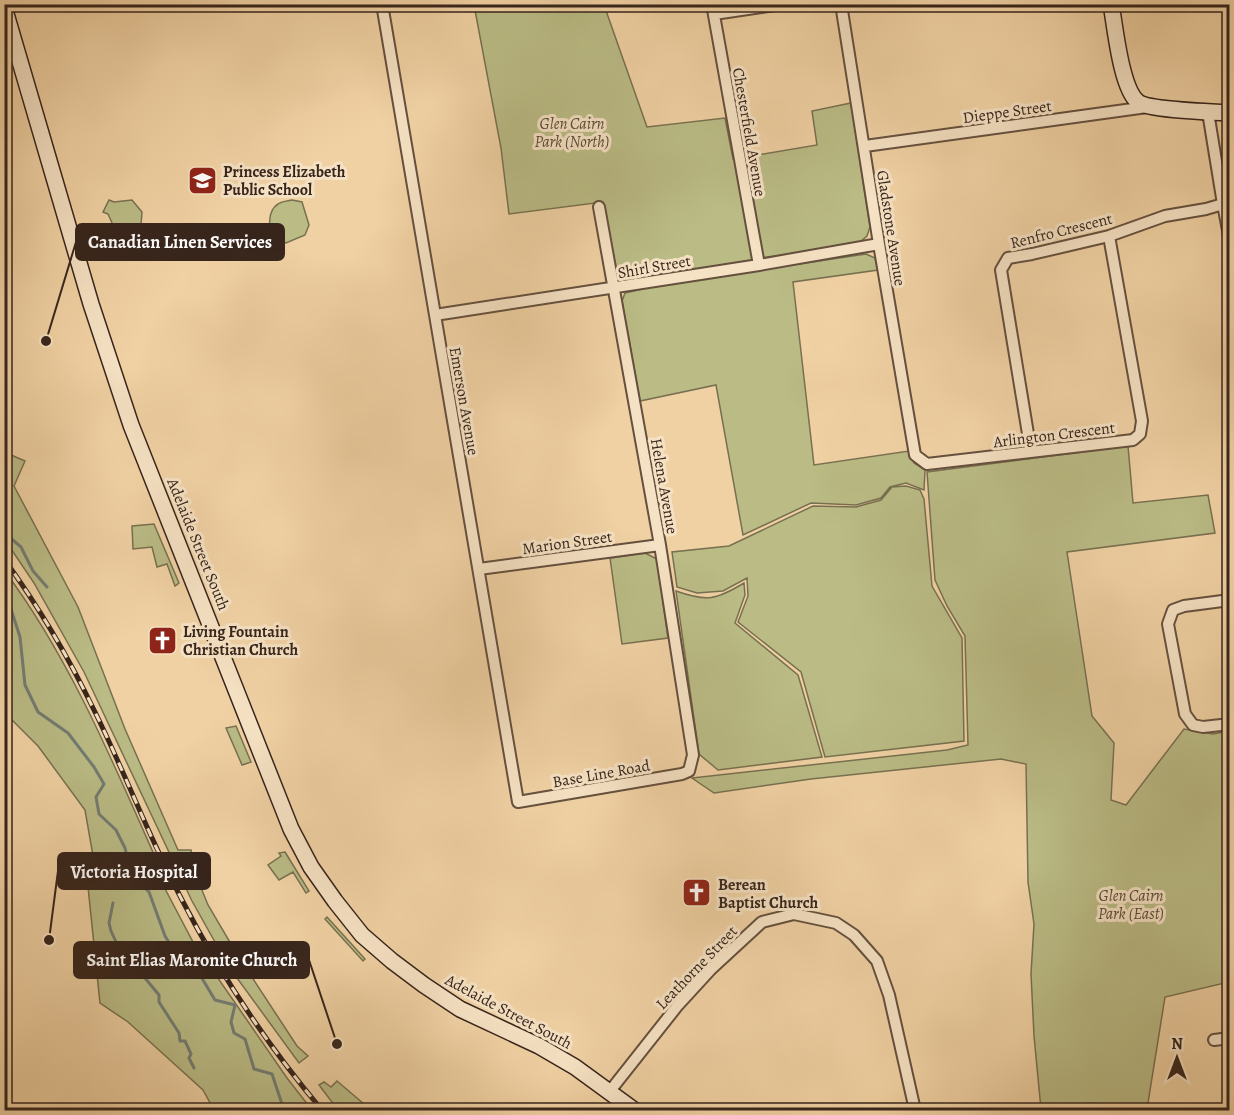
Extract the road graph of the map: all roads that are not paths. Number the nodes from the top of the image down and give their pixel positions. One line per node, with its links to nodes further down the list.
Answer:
1 (382, 4): 18 (street, Emerson Avenue)
2 (782, 4): 6 (street)
3 (841, 4): 10 (street, Gladstone Avenue)
4 (1111, 4): 7 (main road)
5 (4, 7): 29 (main road, Adelaide Street South)
6 (713, 9): 16 (street, Chesterfield Avenue)
7 (1153, 106): 8 (main road); 10 (street, Dieppe Street)
8 (1208, 112): 9 (main road); 11 (street)
9 (1230, 113)
10 (865, 146): 15 (street, Gladstone Avenue)
11 (1223, 204): 13 (street, Renfro Crescent); 14 (street)
12 (599, 207): 17 (street, Helena Avenue)
13 (1109, 236): 19 (street, Renfro Crescent); 19 (street, Arlington Crescent)
14 (1230, 241)
15 (879, 244): 16 (street, Shirl Street); 20 (street, Gladstone Avenue)
16 (759, 266): 17 (street, Shirl Street)
17 (613, 289): 18 (street, Shirl Street); 21 (street, Helena Avenue)
18 (435, 315): 22 (street, Emerson Avenue)
19 (1031, 452): 20 (street, Arlington Crescent)
20 (915, 455)
21 (660, 545): 22 (street, Marion Street); 25 (street, Helena Avenue)
22 (479, 569): 26 (street, Emerson Avenue)
23 (1230, 600): 24 (street)
24 (1230, 724)
25 (689, 771): 26 (street, Base Line Road)
26 (518, 802)
27 (1230, 1038): 28 (street)
28 (1214, 1040)
29 (610, 1091): 30 (main road, Adelaide Street South); 31 (street, Leathorne Street)
30 (634, 1110)
31 (915, 1110)

